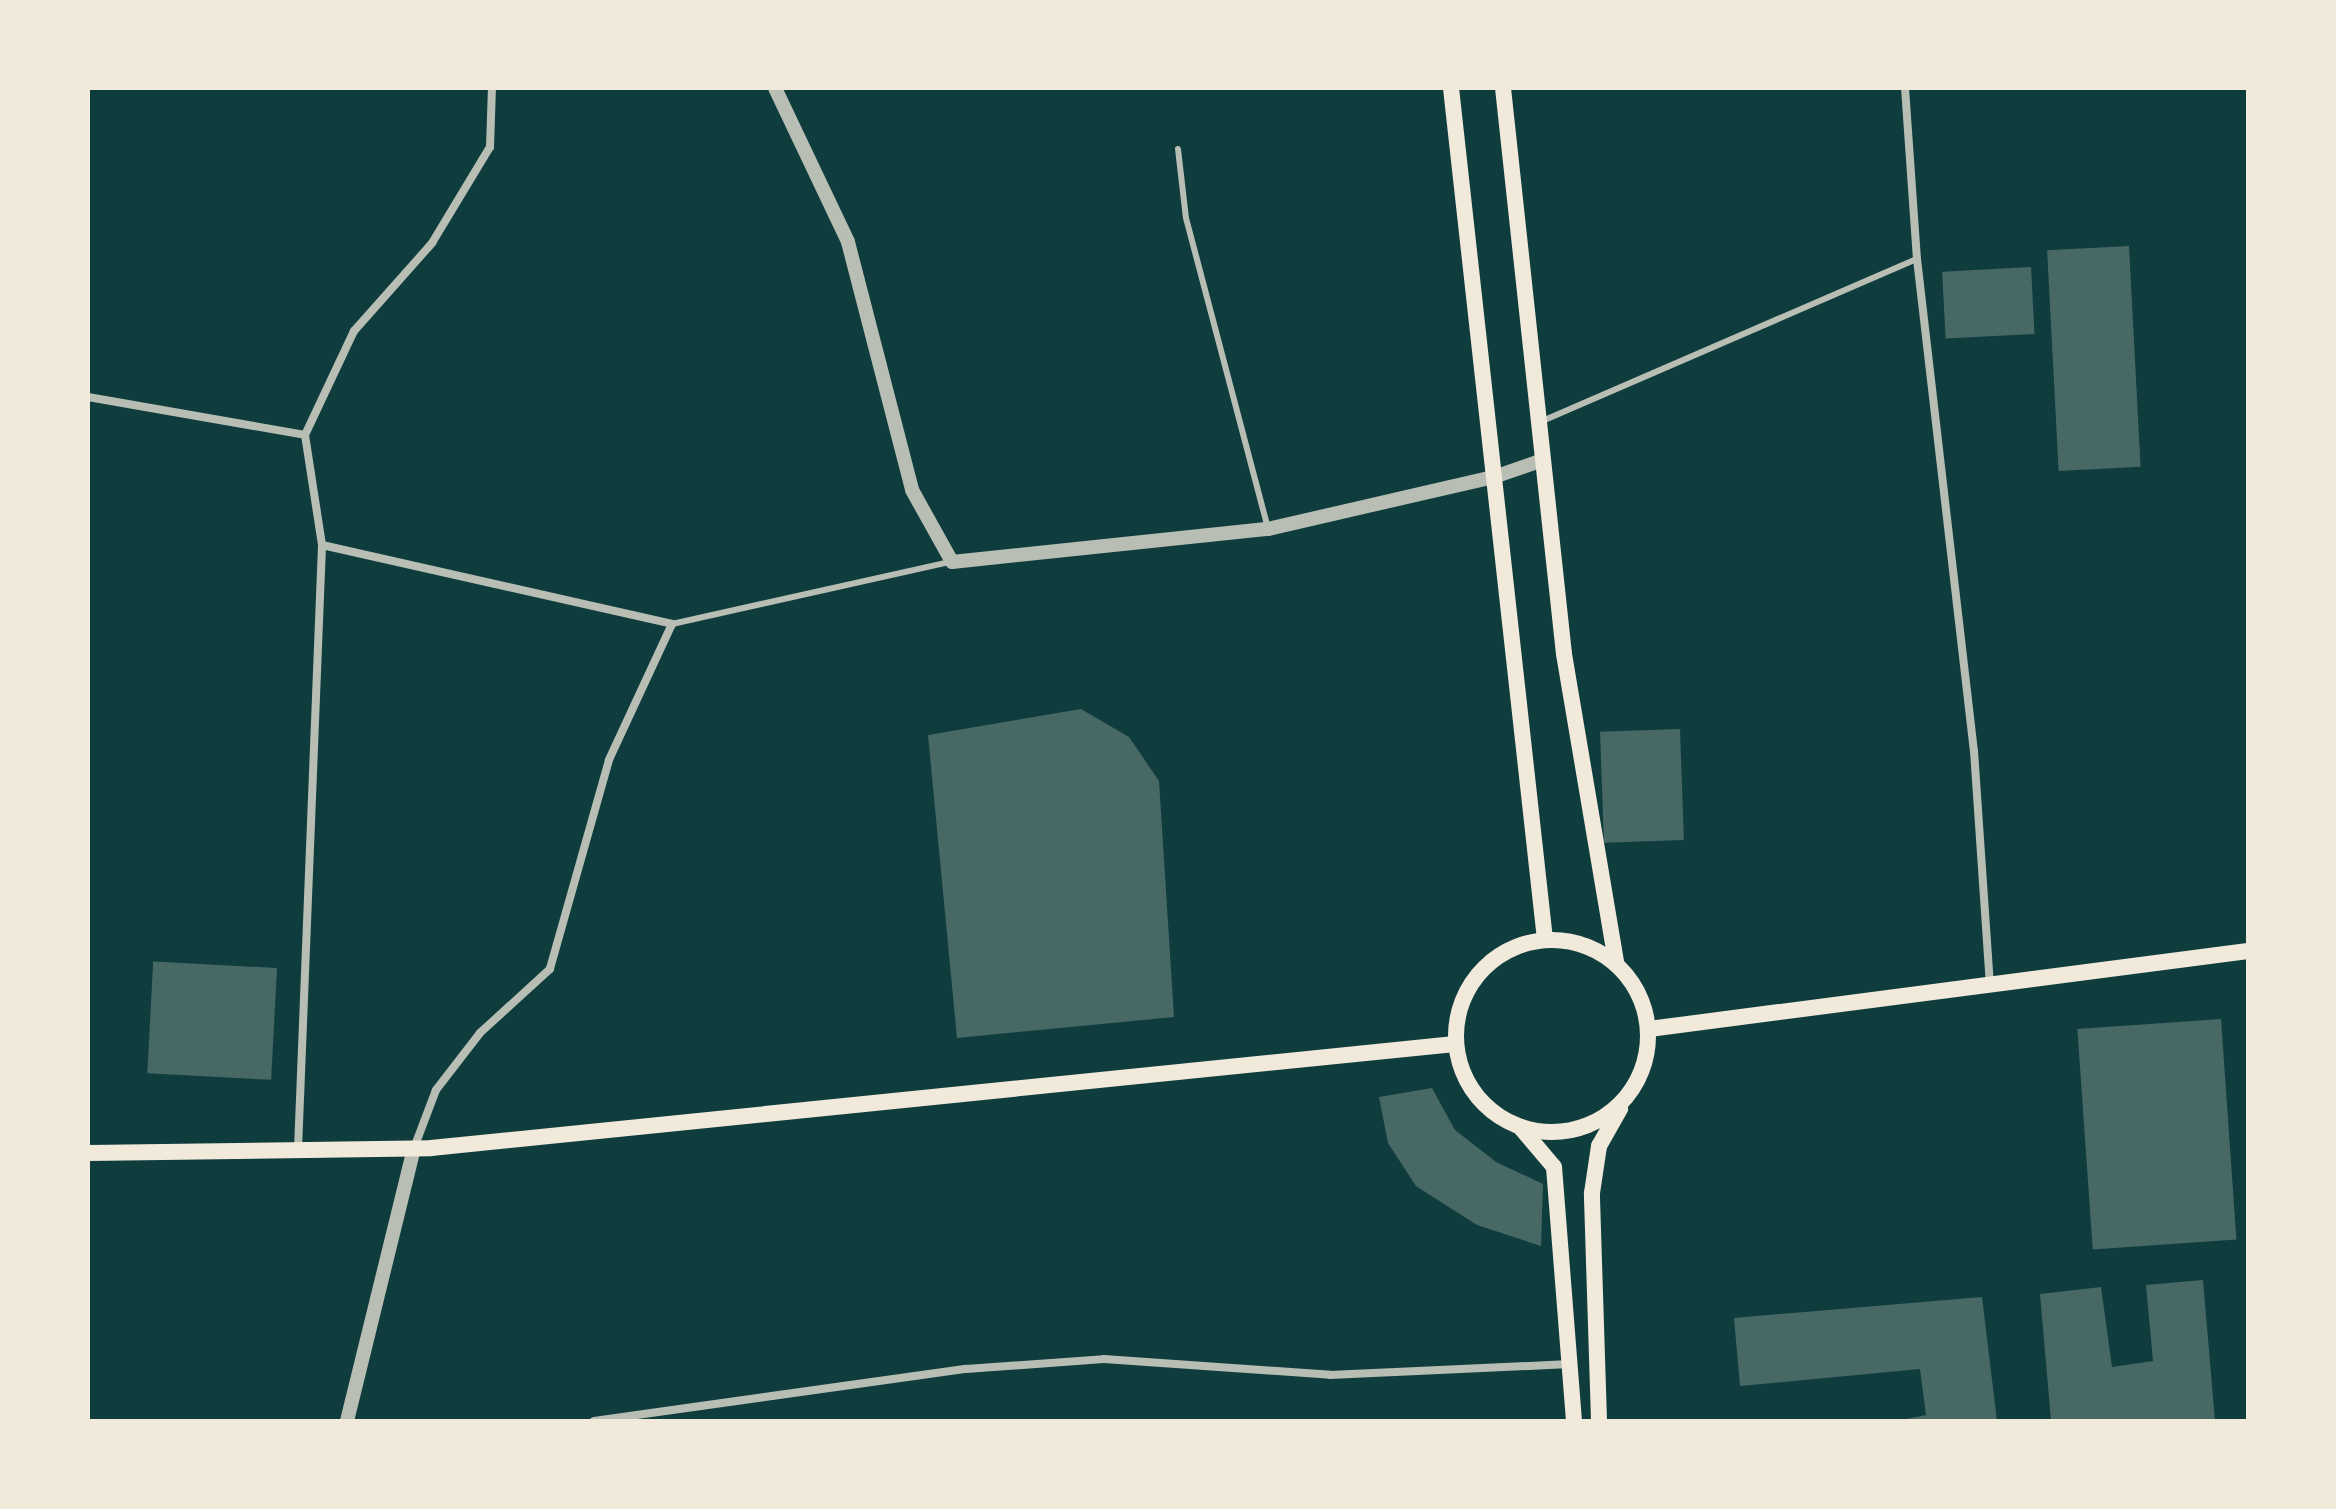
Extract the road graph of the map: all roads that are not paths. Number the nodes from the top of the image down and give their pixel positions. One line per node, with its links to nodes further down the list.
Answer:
1 (492, 88): 10 (street)
2 (775, 88): 15 (street)
3 (1451, 88): 12 (main road)
4 (1503, 88): 9 (main road)
5 (1905, 88): 7 (street)
6 (1178, 149): 13 (lane)
7 (1917, 259): 9 (lane); 20 (street)
8 (88, 397): 10 (street)
9 (1540, 422): 11 (main road)
10 (305, 435): 14 (street)
11 (1543, 460): 12 (street); 19 (main road)
12 (1494, 477): 13 (street); 17 (main road)
13 (1268, 529): 15 (street)
14 (322, 545): 16 (street); 26 (street)
15 (952, 562): 16 (lane)
16 (672, 624): 25 (street)
17 (1545, 939): 19 (main road); 22 (main road)
18 (2248, 951): 20 (main road)
19 (1616, 962): 21 (main road)
20 (1990, 984): 21 (main road)
21 (1649, 1029): 23 (main road)
22 (1455, 1044): 24 (main road); 25 (main road)
23 (1625, 1099): 24 (main road); 32 (main road)
24 (1521, 1128): 28 (main road)
25 (414, 1148): 26 (main road); 29 (street)
26 (298, 1150): 27 (main road)
27 (88, 1153)
28 (1571, 1364): 30 (street); 31 (main road)
29 (347, 1421)
30 (594, 1421)
31 (1574, 1421)
32 (1599, 1421)

